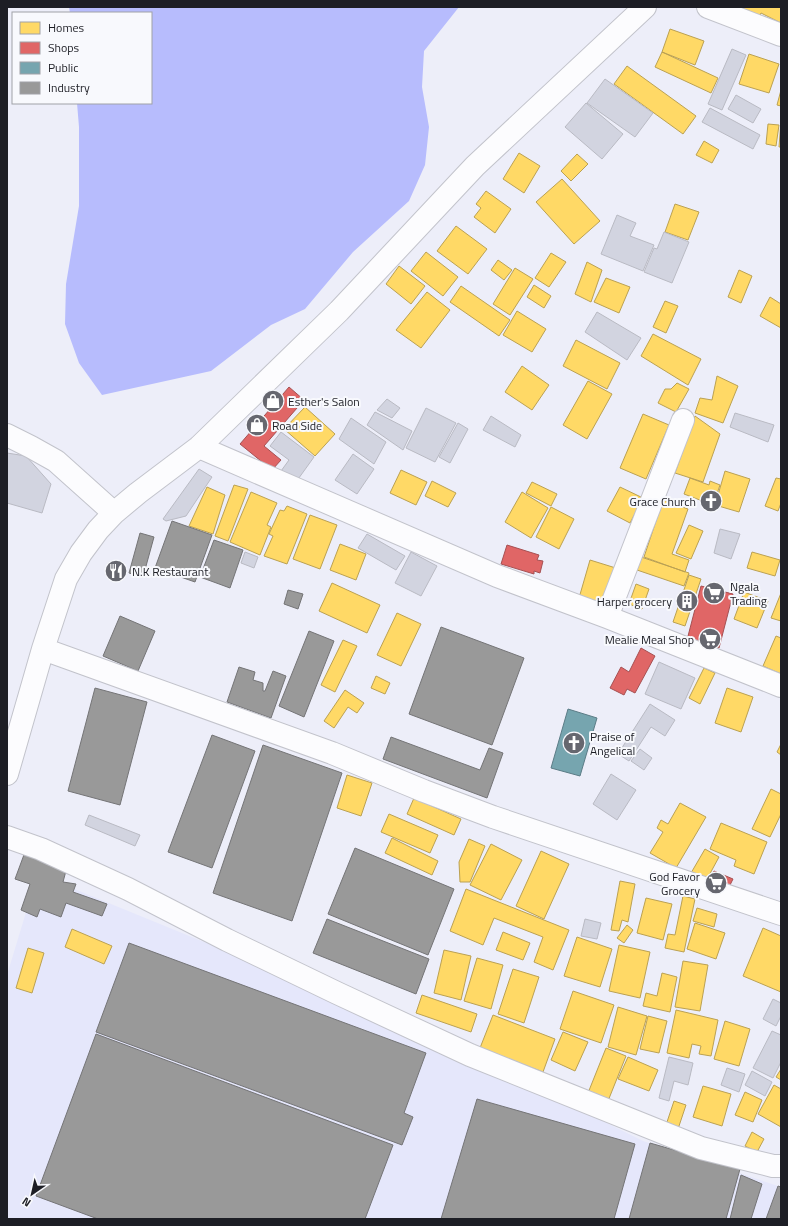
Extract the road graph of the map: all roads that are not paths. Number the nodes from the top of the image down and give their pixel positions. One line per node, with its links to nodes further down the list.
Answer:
1 (645, 7): 6 (street)
2 (708, 7): 3 (street)
3 (781, 35)
4 (683, 420): 8 (street)
5 (7, 436): 7 (street)
6 (199, 447): 7 (street); 8 (street)
7 (114, 513): 9 (street)
8 (607, 617): 10 (street)
9 (43, 649): 11 (street); 13 (street)
10 (781, 686)
11 (7, 774)
12 (7, 837): 14 (street)
13 (781, 914)
14 (781, 1166)

